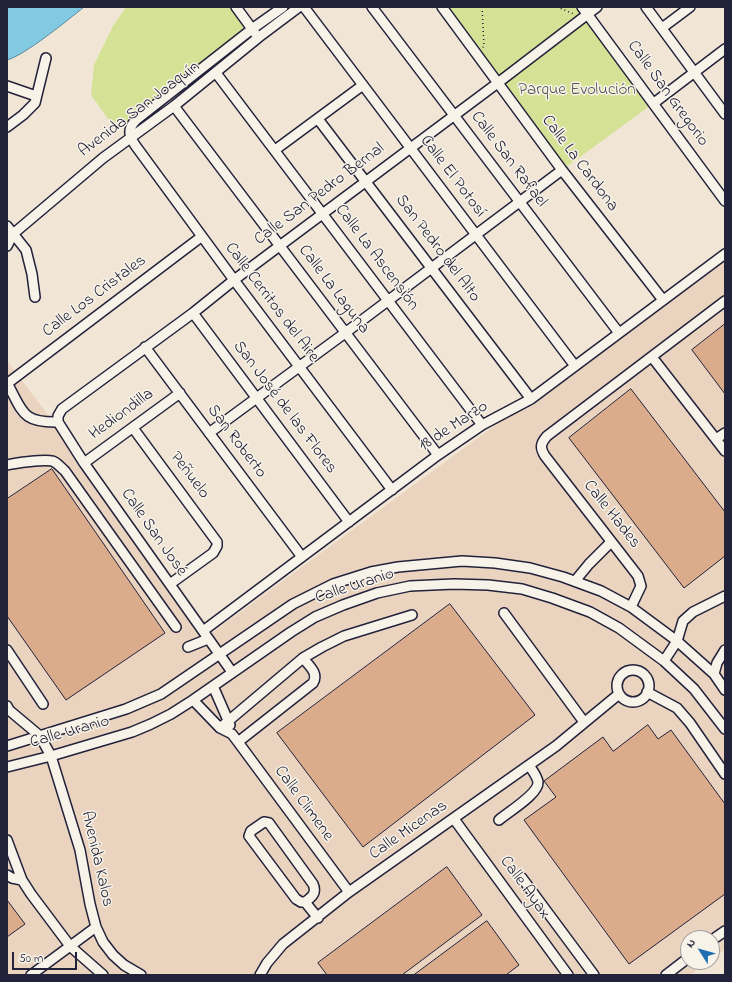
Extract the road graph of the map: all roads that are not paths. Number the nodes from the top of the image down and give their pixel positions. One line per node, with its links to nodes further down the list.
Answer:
1 (236, 7): 12 (street)
2 (283, 7): 12 (street, Avenida San Joaquín)
3 (299, 7): 13 (street, Avenida San Joaquín)
4 (304, 7): 19 (street, Calle El Potosí)
5 (372, 7): 25 (street, Calle San Rafael)
6 (442, 7): 18 (street, Calle La Cardona)
7 (598, 7): 10 (street, Calle San Pedro Bernal)
8 (646, 7): 11 (street)
9 (690, 7): 11 (street)
10 (584, 13): 18 (street, Calle San Pedro Bernal); 22 (street, Calle San Gregorio)
11 (662, 28): 16 (street)
12 (252, 29): 13 (street); 28 (street, Avenida San Joaquín)
13 (259, 37): 17 (street, Avenida San Joaquín)
14 (725, 49): 16 (street)
15 (46, 58): 21 (street)
16 (695, 72): 22 (street); 24 (street)
17 (216, 73): 23 (street, Avenida San Joaquín); 30 (street, Calle La Ascensión)
18 (499, 82): 25 (street, Calle San Pedro Bernal); 31 (street, Calle La Cardona)
19 (363, 85): 26 (street); 29 (street, Calle El Potosí)
20 (7, 86): 21 (street)
21 (36, 96): 27 (street)
22 (654, 103): 34 (street, Calle San Gregorio)
23 (174, 106): 28 (street, Avenida San Joaquín); 41 (street, Calle La Laguna)
24 (725, 114)
25 (454, 115): 29 (street, Calle San Pedro Bernal); 33 (street, Calle San Rafael)
26 (318, 118): 30 (street); 32 (street, San Pedro del Alto)
27 (7, 127)
28 (129, 135): 37 (street, Avenida San Joaquín); 39 (street, Calle Cerritos del Aire)
29 (411, 148): 32 (street, Calle San Pedro Bernal); 38 (street, Calle El Potosí)
30 (275, 150): 35 (street, Calle La Ascensión)
31 (562, 170): 33 (street); 46 (street, Calle La Cardona)
32 (365, 182): 35 (street, Calle San Pedro Bernal); 43 (street, San Pedro del Alto)
33 (519, 201): 38 (street); 51 (street, Calle San Rafael)
34 (725, 201)
35 (323, 214): 41 (street, Calle San Pedro Bernal); 47 (street, Calle La Ascensión)
36 (7, 226): 37 (street)
37 (13, 234): 40 (street, Avenida San Joaquín); 45 (street)
38 (476, 235): 43 (street); 54 (street, Calle El Potosí)
39 (202, 236): 44 (street, Calle Cerritos del Aire); 56 (street, Calle Los Cristales)
40 (7, 246)
41 (279, 246): 44 (street, Calle San Pedro Bernal); 50 (street, Calle La Laguna)
42 (725, 254): 46 (street, 18 de Marzo)
43 (432, 268): 47 (street); 59 (street, San Pedro del Alto)
44 (234, 280): 49 (street, Calle San Pedro Bernal); 55 (street, Calle Cerritos del Aire)
45 (35, 297)
46 (663, 300): 51 (street, 18 de Marzo)
47 (389, 301): 50 (street); 61 (street, Calle La Ascensión)
48 (725, 301): 53 (street)
49 (193, 313): 52 (street, Calle San Pedro Bernal); 58 (street, San José de las Flores)
50 (345, 333): 55 (street); 67 (street, Calle La Laguna)
51 (619, 333): 54 (street, 18 de Marzo)
52 (146, 347): 57 (street, San Roberto); 60 (street, Calle San Pedro Bernal)
53 (652, 356): 65 (street); 72 (street, Calle Hades)
54 (575, 366): 59 (street, 18 de Marzo)
55 (299, 367): 58 (street); 70 (street, Calle Cerritos del Aire)
56 (7, 383): 60 (street)
57 (180, 393): 62 (street, Hediondilla); 63 (street, San Roberto)
58 (257, 399): 63 (street); 71 (street, San José de las Flores)
59 (531, 399): 61 (street, 18 de Marzo)
60 (58, 422): 68 (street, Calle San José)
61 (482, 425): 67 (street, 18 de Marzo)
62 (133, 428): 68 (street, Hediondilla); 75 (street, Peñuelo)
63 (209, 433): 73 (street, San Roberto)
64 (725, 433): 65 (street)
65 (716, 439): 66 (street)
66 (725, 450)
67 (438, 455): 70 (street, 18 de Marzo)
68 (84, 463): 75 (street, Calle San José)
69 (7, 465): 80 (street)
70 (392, 490): 71 (street, 18 de Marzo)
71 (348, 522): 73 (street, 18 de Marzo)
72 (611, 542): 74 (street); 77 (street, Calle Hades)
73 (302, 557): 81 (street, 18 de Marzo)
74 (575, 581): 77 (street, Calle Uranio); 87 (street, Calle Uranio)
75 (170, 584): 81 (street, Calle San José)
76 (725, 596): 83 (street)
77 (631, 607): 83 (street, Calle Uranio)
78 (504, 613): 100 (street)
79 (412, 614): 88 (street)
80 (176, 627)
81 (203, 631): 82 (street, Calle San José)
82 (208, 639): 84 (street); 87 (street, Calle San José)
83 (677, 641): 89 (street); 91 (street, Calle Uranio)
84 (188, 647)
85 (7, 650): 97 (street)
86 (725, 650): 91 (street)
87 (220, 655): 90 (street, Calle San José); 104 (street, Calle Uranio)
88 (303, 658): 99 (street); 105 (street)
89 (664, 661): 90 (street, Calle Uranio); 102 (street, Calle Uranio)
90 (232, 672): 92 (street, Calle Uranio)
91 (714, 674): 93 (street, Calle Uranio)
92 (213, 686): 96 (street, Calle Uranio); 99 (street, Calle Climene)
93 (725, 690)
94 (647, 692): 95 (street); 95 (street); 110 (street)
95 (619, 694): 100 (street, Calle Micenas)
96 (193, 700): 101 (street, Calle Climene); 107 (street, Calle Uranio)
97 (43, 704)
98 (8, 709): 104 (street)
99 (228, 720): 101 (street); 103 (street, Calle Climene)
100 (584, 722): 108 (street, Calle Micenas)
101 (220, 728): 103 (street, Calle Climene)
102 (725, 730)
103 (232, 734): 105 (street, Calle Climene)
104 (40, 736): 106 (street, Calle Uranio); 107 (street, Avenida Kalos)
105 (238, 742): 117 (street, Calle Climene)
106 (7, 746)
107 (50, 756): 109 (street, Calle Uranio); 120 (street, Avenida Kalos)
108 (529, 766): 111 (street, Calle Micenas); 112 (street)
109 (7, 767)
110 (725, 774)
111 (454, 819): 117 (street, Calle Micenas); 127 (street, Calle Ayax)
112 (498, 820)
113 (7, 840): 116 (street)
114 (7, 875): 116 (street)
115 (522, 878): 128 (street)
116 (22, 880): 121 (street)
117 (349, 892): 119 (street, Calle Micenas)
118 (305, 902): 118 (street); 119 (street)
119 (318, 918): 126 (street, Calle Micenas)
120 (96, 927): 121 (street); 125 (street, Avenida Kalos)
121 (70, 946): 123 (street); 124 (street)
122 (680, 964): 129 (street)
123 (31, 975)
124 (103, 975)
125 (141, 975)
126 (260, 975)
127 (568, 975)
128 (594, 975)
129 (666, 975)

